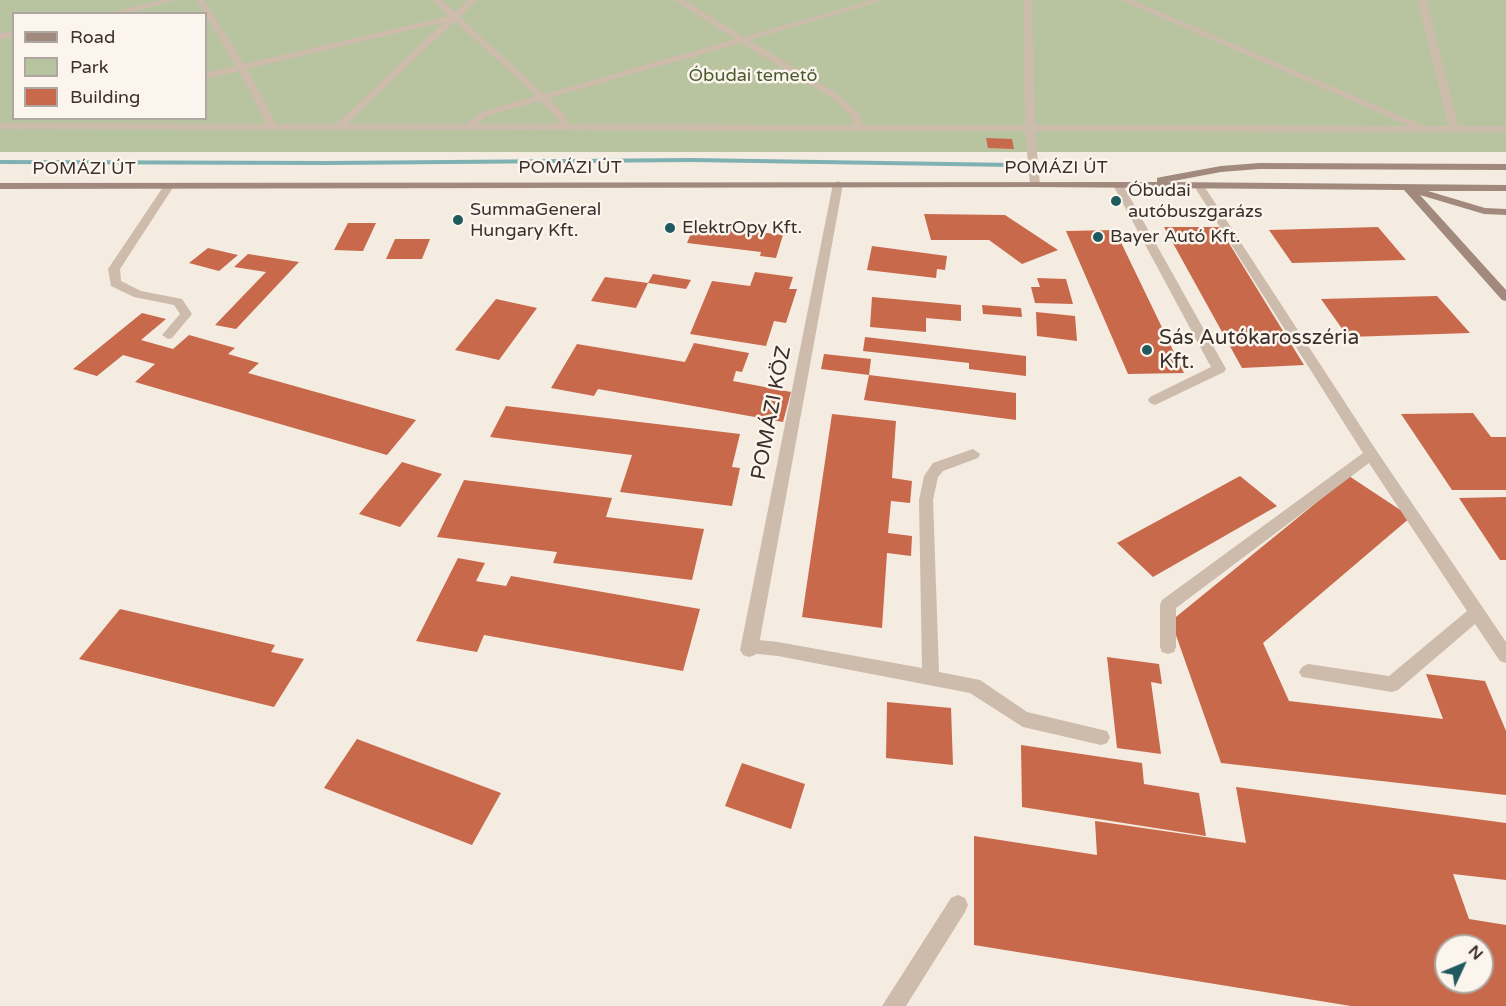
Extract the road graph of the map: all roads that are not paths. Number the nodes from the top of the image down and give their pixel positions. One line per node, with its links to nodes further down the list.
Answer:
1 (173, 0): 10 (street)
2 (200, 0): 13 (street)
3 (437, 0): 11 (street)
4 (473, 0): 11 (street)
5 (678, 0): 12 (street)
6 (880, 0): 12 (street)
7 (1028, 0): 19 (street)
8 (1125, 0): 26 (street)
9 (1422, 0): 27 (street)
10 (118, 12)
11 (456, 17): 13 (street); 15 (street); 20 (street)
12 (741, 40): 15 (street); 23 (street)
13 (241, 67): 14 (street); 24 (street)
14 (207, 76)
15 (543, 98): 21 (street); 22 (street)
16 (31, 120): 18 (street)
17 (0, 126): 18 (street)
18 (20, 126): 24 (street)
19 (1030, 126): 23 (street); 26 (street); 30 (street)
20 (338, 127): 21 (street); 24 (street)
21 (467, 127): 22 (street)
22 (565, 127): 23 (street)
23 (859, 127)
24 (273, 128)
25 (1506, 129): 27 (street)
26 (1427, 130): 27 (street)
27 (1454, 130)
28 (1506, 167): 32 (street, POMÁZI ÚT)
29 (838, 184): 30 (street, POMÁZI ÚT); 34 (street, POMÁZI ÚT); 48 (street, POMÁZI KÖZ)
30 (1035, 184): 31 (street, POMÁZI ÚT)
31 (1118, 185): 32 (street, POMÁZI ÚT); 41 (street)
32 (1141, 185): 35 (street, POMÁZI ÚT)
33 (0, 186): 34 (street, POMÁZI ÚT)
34 (169, 186): 40 (street)
35 (1199, 186): 36 (street, POMÁZI ÚT); 43 (street)
36 (1407, 187): 37 (street, POMÁZI ÚT); 38 (street); 39 (street)
37 (1506, 188)
38 (1506, 212)
39 (1506, 297)
40 (168, 335)
41 (1155, 399)
42 (973, 454): 48 (street)
43 (1371, 454): 44 (street); 45 (street)
44 (1477, 612): 46 (street); 47 (street)
45 (1168, 646)
46 (1506, 656)
47 (1308, 672)
48 (931, 678): 49 (street)
49 (1101, 737)
50 (958, 905): 51 (street)
51 (893, 1006)

